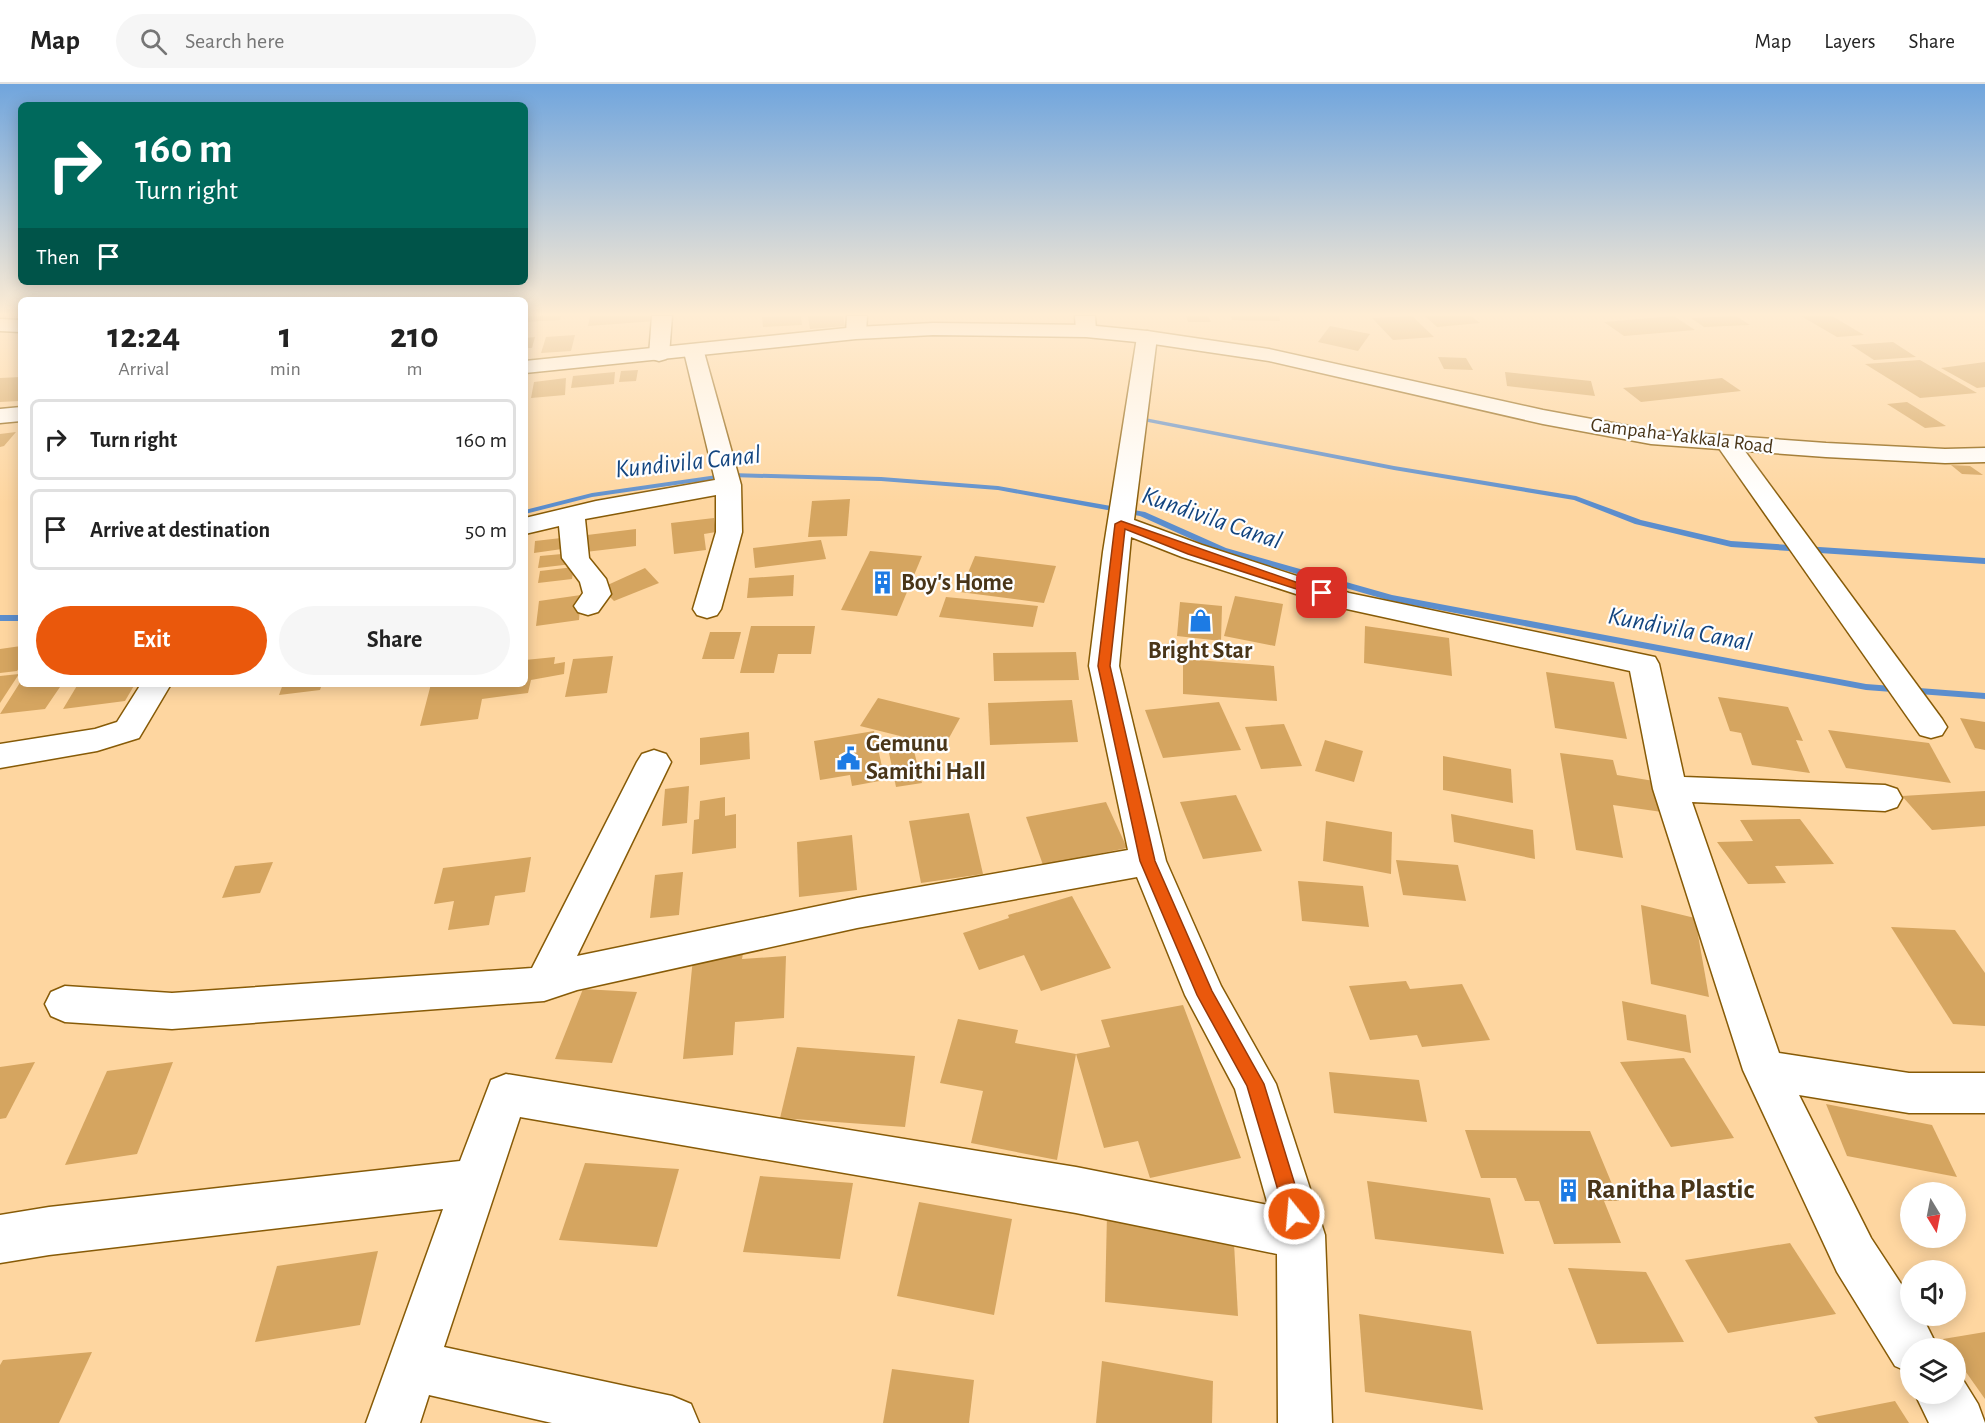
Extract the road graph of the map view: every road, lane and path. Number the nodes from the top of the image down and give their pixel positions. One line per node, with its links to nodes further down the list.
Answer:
1 (701, 378): 8 (main road)
2 (1141, 378): 10 (main road)
3 (1373, 378): 6 (main road, Gampaha-Yakkala Road)
4 (18, 414): 5 (main road)
5 (0, 416)
6 (1728, 444): 7 (main road, Gampaha-Yakkala Road); 15 (main road)
7 (1985, 455)
8 (729, 485): 9 (main road); 13 (main road)
9 (572, 515): 11 (main road); 12 (main road)
10 (1121, 524): 18 (main road); 20 (main road)
11 (528, 525)
12 (588, 606)
13 (707, 609)
14 (154, 687): 16 (main road)
15 (1931, 727)
16 (0, 756)
17 (654, 762): 21 (main road)
18 (1670, 789): 19 (main road); 23 (main road)
19 (1885, 798)
20 (1148, 861): 21 (main road); 26 (main road)
21 (544, 984): 22 (main road)
22 (65, 1004)
23 (1764, 1070): 24 (main road); 28 (main road)
24 (1985, 1093)
25 (477, 1182): 26 (main road); 27 (main road); 29 (main road)
26 (1301, 1235): 33 (main road)
27 (0, 1239)
28 (1907, 1338)
29 (412, 1366): 31 (main road); 32 (main road)
30 (1947, 1404): 34 (main road)
31 (393, 1423)
32 (672, 1423)
33 (1305, 1423)
34 (1959, 1423)

